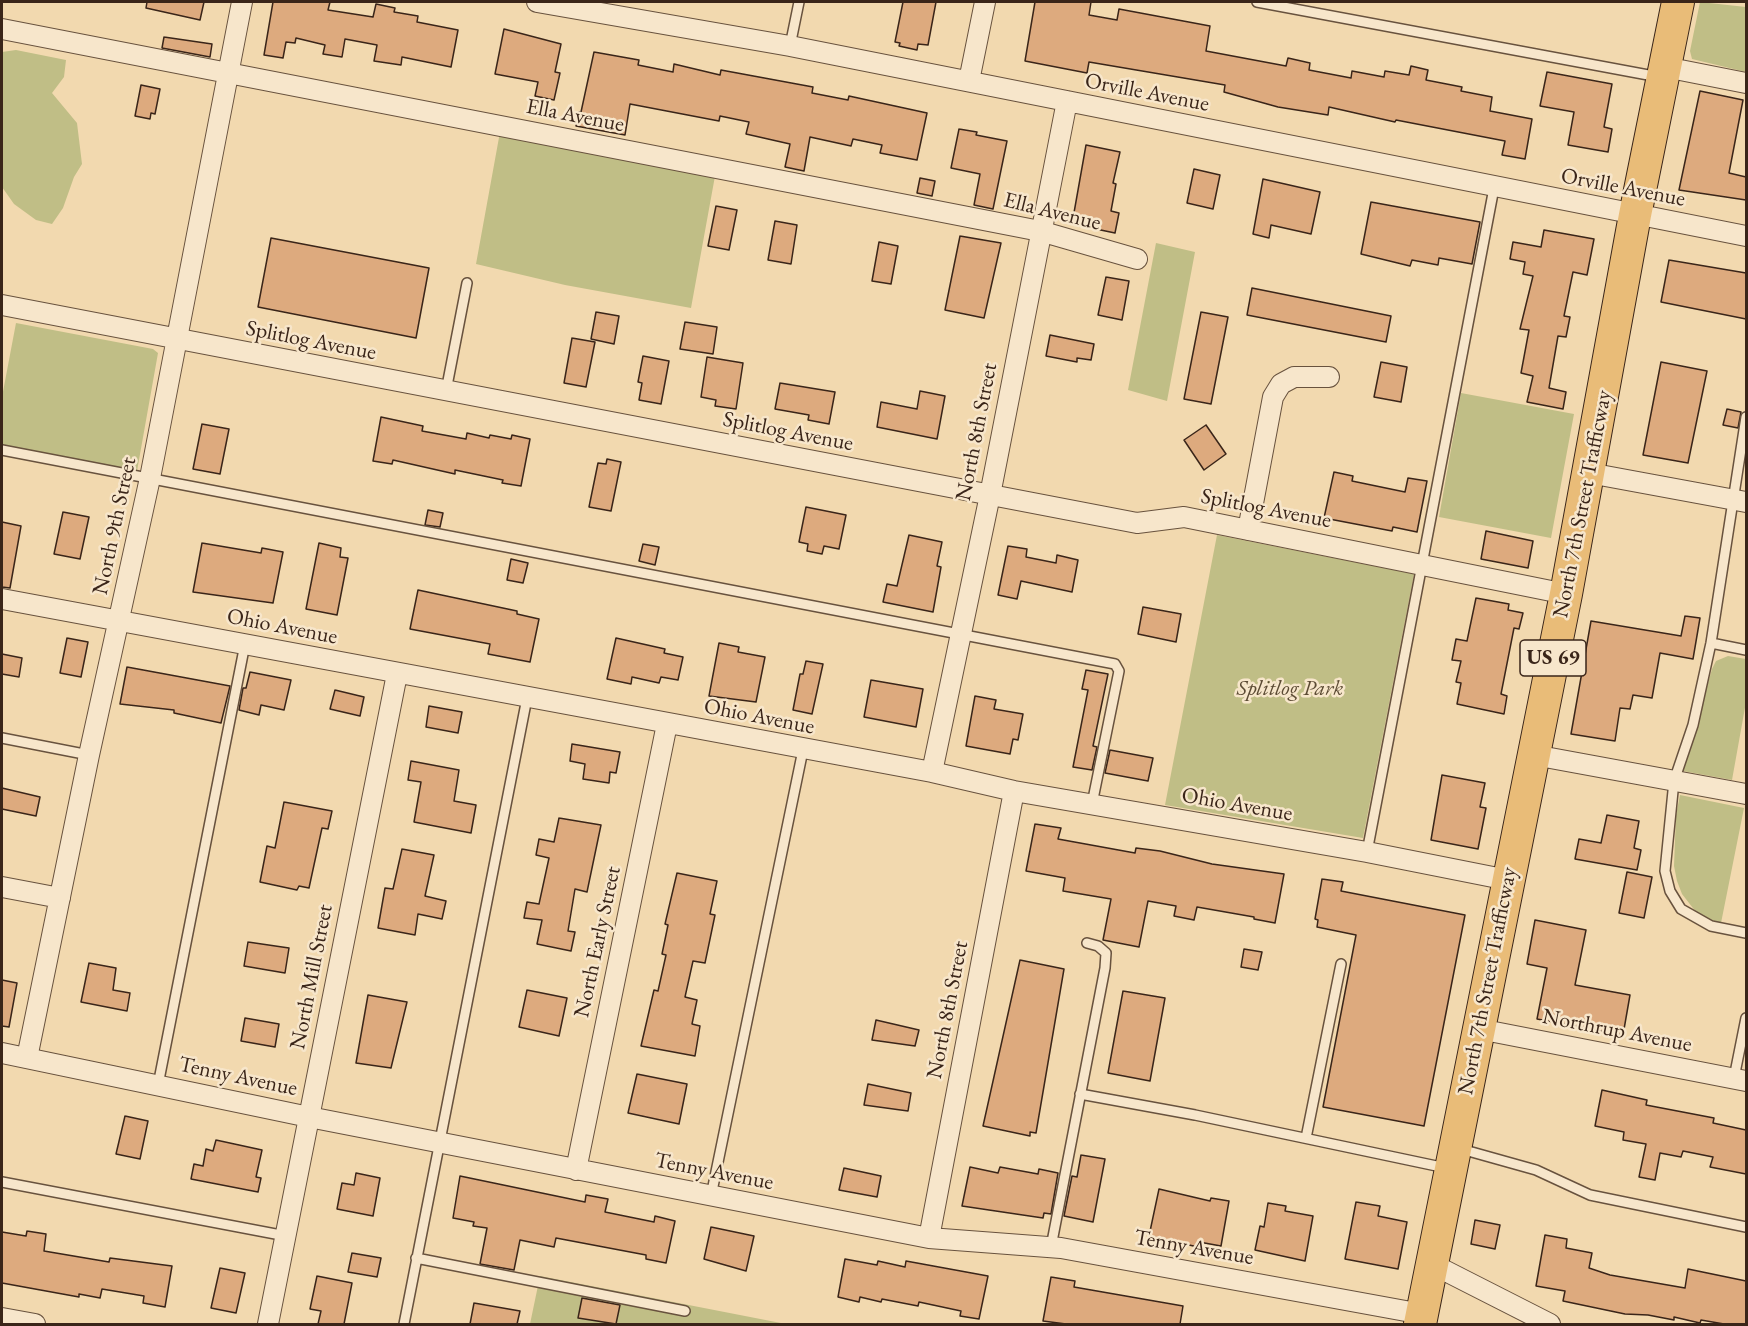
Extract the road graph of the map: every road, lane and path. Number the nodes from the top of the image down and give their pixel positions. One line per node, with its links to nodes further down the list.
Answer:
1 (242, 2): 10 (street, North 9th Street)
2 (537, 2): 8 (street, Orville Avenue)
3 (799, 2): 8 (lane)
4 (985, 2): 11 (street)
5 (1257, 2): 9 (lane)
6 (1678, 2): 9 (main road, North 7th Street Trafficway / US 69)
7 (2, 29): 10 (street, Ella Avenue)
8 (790, 46): 11 (street, Orville Avenue)
9 (1664, 72): 12 (street); 15 (main road, North 7th Street Trafficway / US 69)
10 (228, 73): 16 (street, Ella Avenue); 21 (street, North 9th Street)
11 (969, 81): 13 (street, Orville Avenue)
12 (1746, 83)
13 (1067, 101): 14 (street, Orville Avenue); 16 (street, North 8th Street)
14 (1494, 188): 15 (street, Orville Avenue); 31 (lane)
15 (1635, 215): 17 (street, Orville Avenue); 26 (main road, North 7th Street Trafficway / US 69)
16 (1040, 231): 18 (street, Ella Avenue); 28 (street, North 8th Street)
17 (1746, 236)
18 (1137, 259)
19 (467, 283): 23 (lane)
20 (2, 305): 21 (street, Splitlog Avenue)
21 (177, 340): 23 (street, Splitlog Avenue); 27 (street, North 9th Street)
22 (1329, 377): 30 (street)
23 (447, 391): 28 (street, Splitlog Avenue)
24 (1746, 417): 29 (lane)
25 (2, 450): 27 (lane)
26 (1589, 473): 29 (street); 32 (main road, North 7th Street Trafficway / US 69)
27 (150, 478): 34 (street, North 9th Street); 35 (lane)
28 (990, 495): 30 (street, Splitlog Avenue); 35 (street, North 8th Street)
29 (1739, 501): 37 (lane)
30 (1248, 530): 31 (street, Splitlog Avenue)
31 (1420, 565): 32 (street, Splitlog Avenue); 51 (lane)
32 (1566, 594): 45 (main road, North 7th Street Trafficway / US 69)
33 (2, 599): 34 (street, Ohio Avenue)
34 (120, 621): 36 (street, Ohio Avenue); 44 (street, North 9th Street)
35 (959, 634): 46 (street, North 8th Street); 50 (lane)
36 (244, 644): 39 (street, Ohio Avenue); 63 (lane)
37 (1711, 644): 38 (lane); 47 (lane)
38 (1746, 650)
39 (397, 674): 40 (street, Ohio Avenue); 65 (street, North Mill Street)
40 (527, 698): 41 (street, Ohio Avenue); 67 (lane)
41 (667, 724): 43 (street, Ohio Avenue); 69 (street, North Early Street)
42 (2, 738): 44 (lane)
43 (803, 750): 46 (street, Ohio Avenue); 71 (lane)
44 (89, 755): 54 (street, North 9th Street)
45 (1534, 755): 47 (street); 52 (main road, North 7th Street Trafficway / US 69)
46 (932, 772): 48 (street, Ohio Avenue)
47 (1674, 781): 49 (street); 55 (lane)
48 (1014, 791): 50 (street, Ohio Avenue); 74 (street, North 8th Street)
49 (1746, 794)
50 (1092, 805): 51 (street, Ohio Avenue)
51 (1367, 852): 52 (street, Ohio Avenue)
52 (1508, 880): 59 (main road, North 7th Street Trafficway / US 69)
53 (2, 887): 54 (street)
54 (60, 898): 61 (street, North 9th Street)
55 (1746, 933)
56 (1087, 943): 64 (lane)
57 (1341, 964): 66 (lane)
58 (1746, 1018): 62 (lane)
59 (1479, 1029): 62 (street, Northrup Avenue); 68 (main road, North 7th Street Trafficway / US 69)
60 (2, 1053): 61 (street, Tenny Avenue)
61 (27, 1058): 63 (street, Tenny Avenue)
62 (1740, 1079)
63 (158, 1085): 65 (street, Tenny Avenue)
64 (1080, 1094): 66 (lane); 75 (lane)
65 (309, 1117): 67 (street, Tenny Avenue); 73 (street, North Mill Street)
66 (1306, 1138): 68 (lane)
67 (438, 1142): 69 (street, Tenny Avenue); 76 (lane)
68 (1454, 1158): 72 (lane); 77 (main road, North 7th Street Trafficway / US 69)
69 (576, 1170): 71 (street, Tenny Avenue)
70 (2, 1182): 73 (lane)
71 (711, 1196): 74 (street, Tenny Avenue)
72 (1746, 1227)
73 (286, 1236): 82 (street, North Mill Street)
74 (929, 1238): 75 (street, Tenny Avenue)
75 (1051, 1247): 80 (street, Tenny Avenue)
76 (416, 1258): 78 (lane); 83 (lane)
77 (1432, 1264): 80 (main road, North 7th Street Trafficway / US 69); 84 (street)
78 (685, 1311)
79 (2, 1318): 81 (street)
80 (1421, 1319)
81 (35, 1324)
82 (268, 1324)
83 (404, 1324)
84 (1550, 1324)

